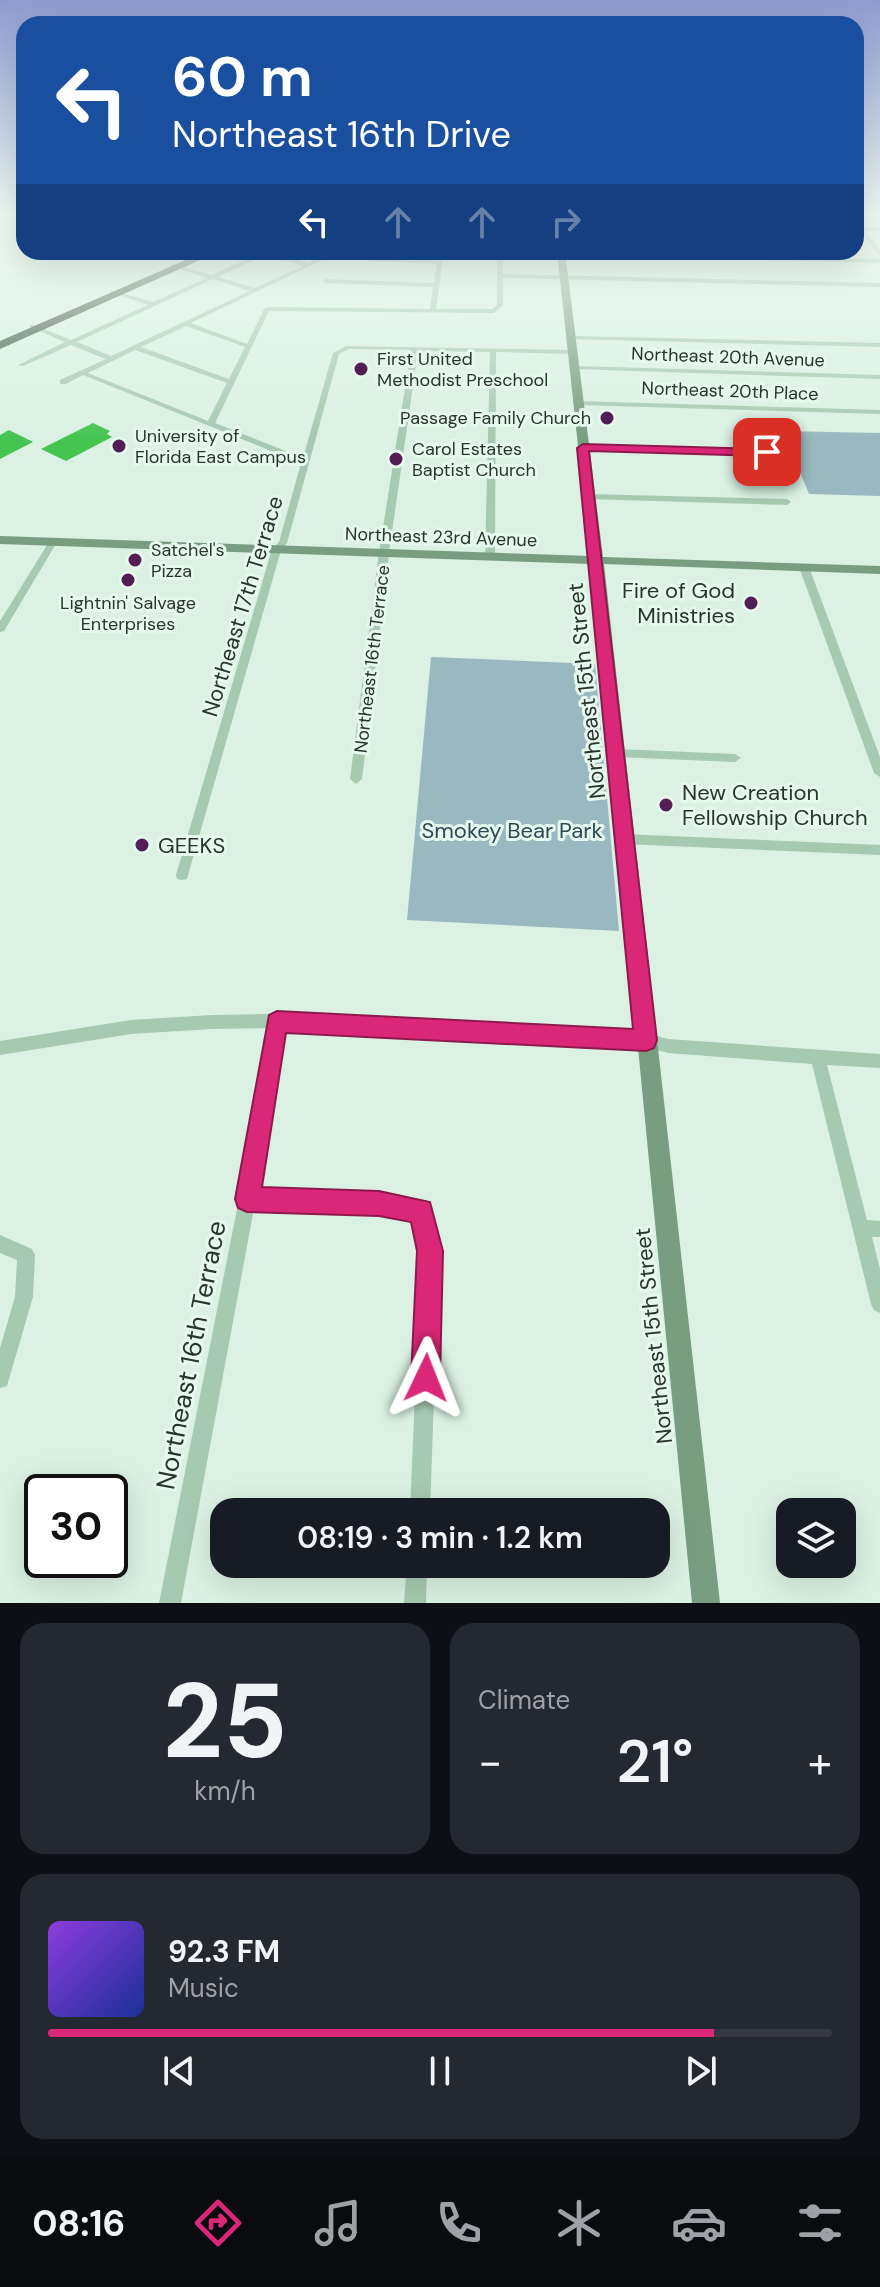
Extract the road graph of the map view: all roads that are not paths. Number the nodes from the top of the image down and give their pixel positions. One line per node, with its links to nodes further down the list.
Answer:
1 (121, 290): 7 (highway)
2 (186, 290): 8 (street)
3 (254, 290): 10 (street)
4 (436, 290): 9 (street)
5 (500, 290): 9 (street)
6 (565, 290): 12 (street, Northeast 15th Street)
7 (116, 292): 8 (street); 11 (highway)
8 (155, 305): 13 (street)
9 (433, 311): 16 (street)
10 (187, 324): 16 (street); 17 (street)
11 (35, 327): 13 (street); 14 (highway)
12 (571, 338): 15 (street); 20 (street, Northeast 15th Street)
13 (74, 341): 21 (street); 22 (street)
14 (0, 342)
15 (880, 345)
16 (247, 346): 27 (street)
17 (136, 348): 21 (street); 27 (street)
18 (415, 349): 19 (street); 33 (street, Northeast 17th Terrace); 39 (street, Northeast 16th Terrace)
19 (493, 351): 20 (street); 40 (street)
20 (573, 352): 23 (street, Northeast 15th Street)
21 (112, 359): 24 (street)
22 (21, 365)
23 (575, 368): 25 (street, Northeast 20th Avenue); 28 (street, Northeast 15th Street)
24 (83, 373): 26 (street); 30 (street)
25 (880, 377)
26 (63, 382)
27 (231, 382): 30 (street)
28 (578, 403): 29 (street, Northeast 20th Place); 31 (street, Northeast 15th Street)
29 (880, 412)
30 (210, 425): 33 (street)
31 (583, 448): 32 (street); 34 (street, Northeast 15th Street)
32 (767, 452)
33 (305, 462): 38 (street, Northeast 17th Terrace)
34 (590, 497): 35 (street); 41 (street, Northeast 15th Street)
35 (787, 502)
36 (0, 540): 37 (street, Northeast 23rd Avenue)
37 (53, 542): 38 (street, Northeast 23rd Avenue); 44 (street)
38 (277, 549): 39 (street, Northeast 23rd Avenue); 51 (street, Northeast 17th Terrace)
39 (384, 553): 40 (street, Northeast 23rd Avenue); 48 (street, Northeast 16th Terrace)
40 (490, 557): 41 (street, Northeast 23rd Avenue)
41 (597, 560): 42 (street, Northeast 23rd Avenue); 45 (street, Northeast 15th Street)
42 (804, 567): 43 (street, Northeast 23rd Avenue); 47 (street)
43 (880, 570)
44 (0, 629)
45 (617, 753): 46 (street); 49 (street, Northeast 15th Street)
46 (735, 758)
47 (879, 766)
48 (356, 779)
49 (624, 839): 50 (street); 53 (street, Northeast 15th Street)
50 (880, 850)
51 (182, 875)
52 (277, 1022): 53 (street); 54 (street); 57 (street, Northeast 16th Terrace)
53 (646, 1040): 55 (street); 67 (street, Northeast 15th Street)
54 (0, 1048)
55 (818, 1058): 56 (street); 58 (street)
56 (880, 1061)
57 (247, 1199): 63 (street); 65 (street, Northeast 16th Terrace)
58 (862, 1228): 59 (street); 61 (street)
59 (880, 1229)
60 (0, 1244): 62 (street)
61 (880, 1304)
62 (0, 1379)
63 (421, 1498)
64 (416, 1578): 66 (street)
65 (170, 1603)
66 (415, 1603)
67 (706, 1603)

